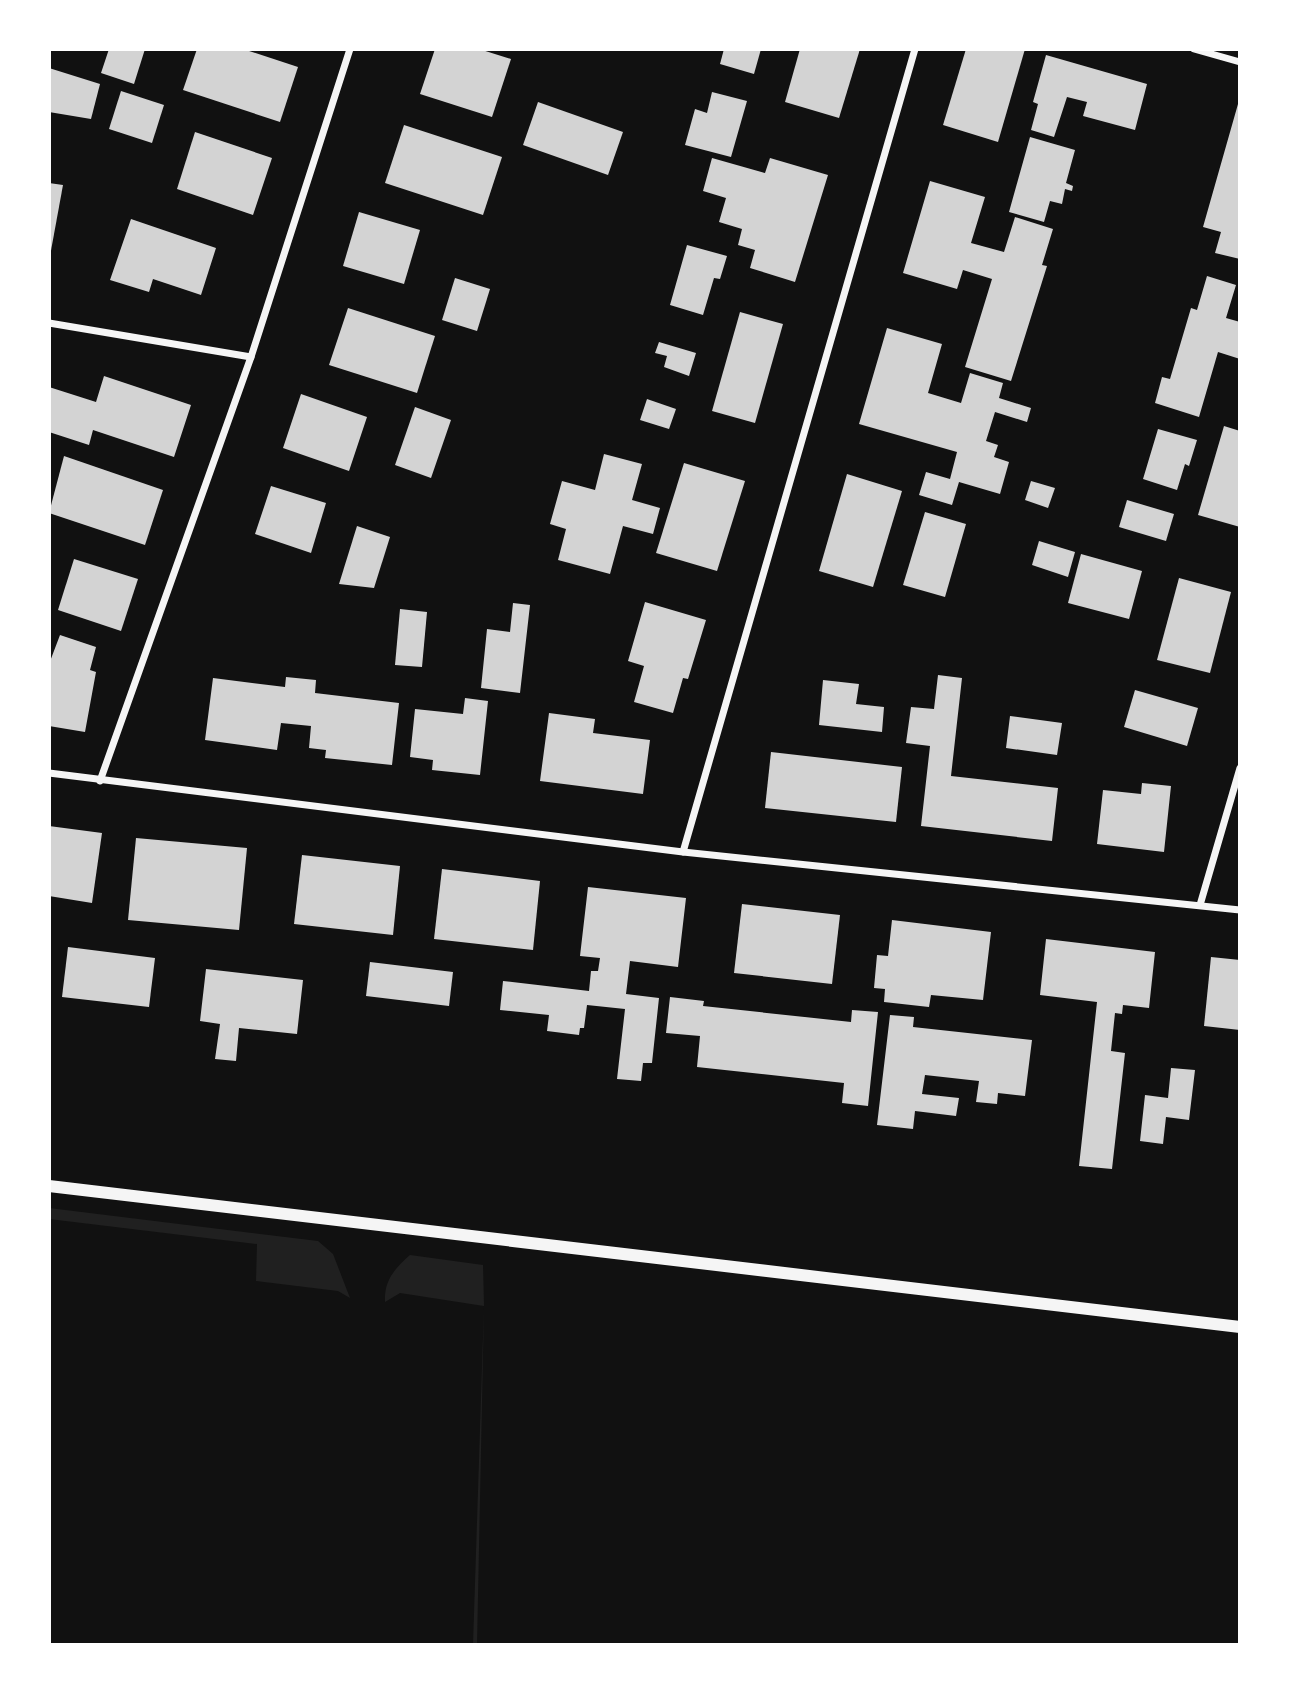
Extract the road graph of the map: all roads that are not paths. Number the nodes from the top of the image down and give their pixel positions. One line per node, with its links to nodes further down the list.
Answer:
1 (350, 49): 6 (street)
2 (915, 49): 10 (street)
3 (1194, 49): 4 (street)
4 (1240, 62)
5 (49, 323): 6 (street)
6 (251, 357): 9 (street)
7 (1240, 768): 11 (street)
8 (49, 773): 9 (street)
9 (100, 781): 10 (street)
10 (683, 852): 11 (street)
11 (1200, 905): 12 (street)
12 (1240, 910)
13 (49, 1186): 14 (street)
14 (1240, 1327)

